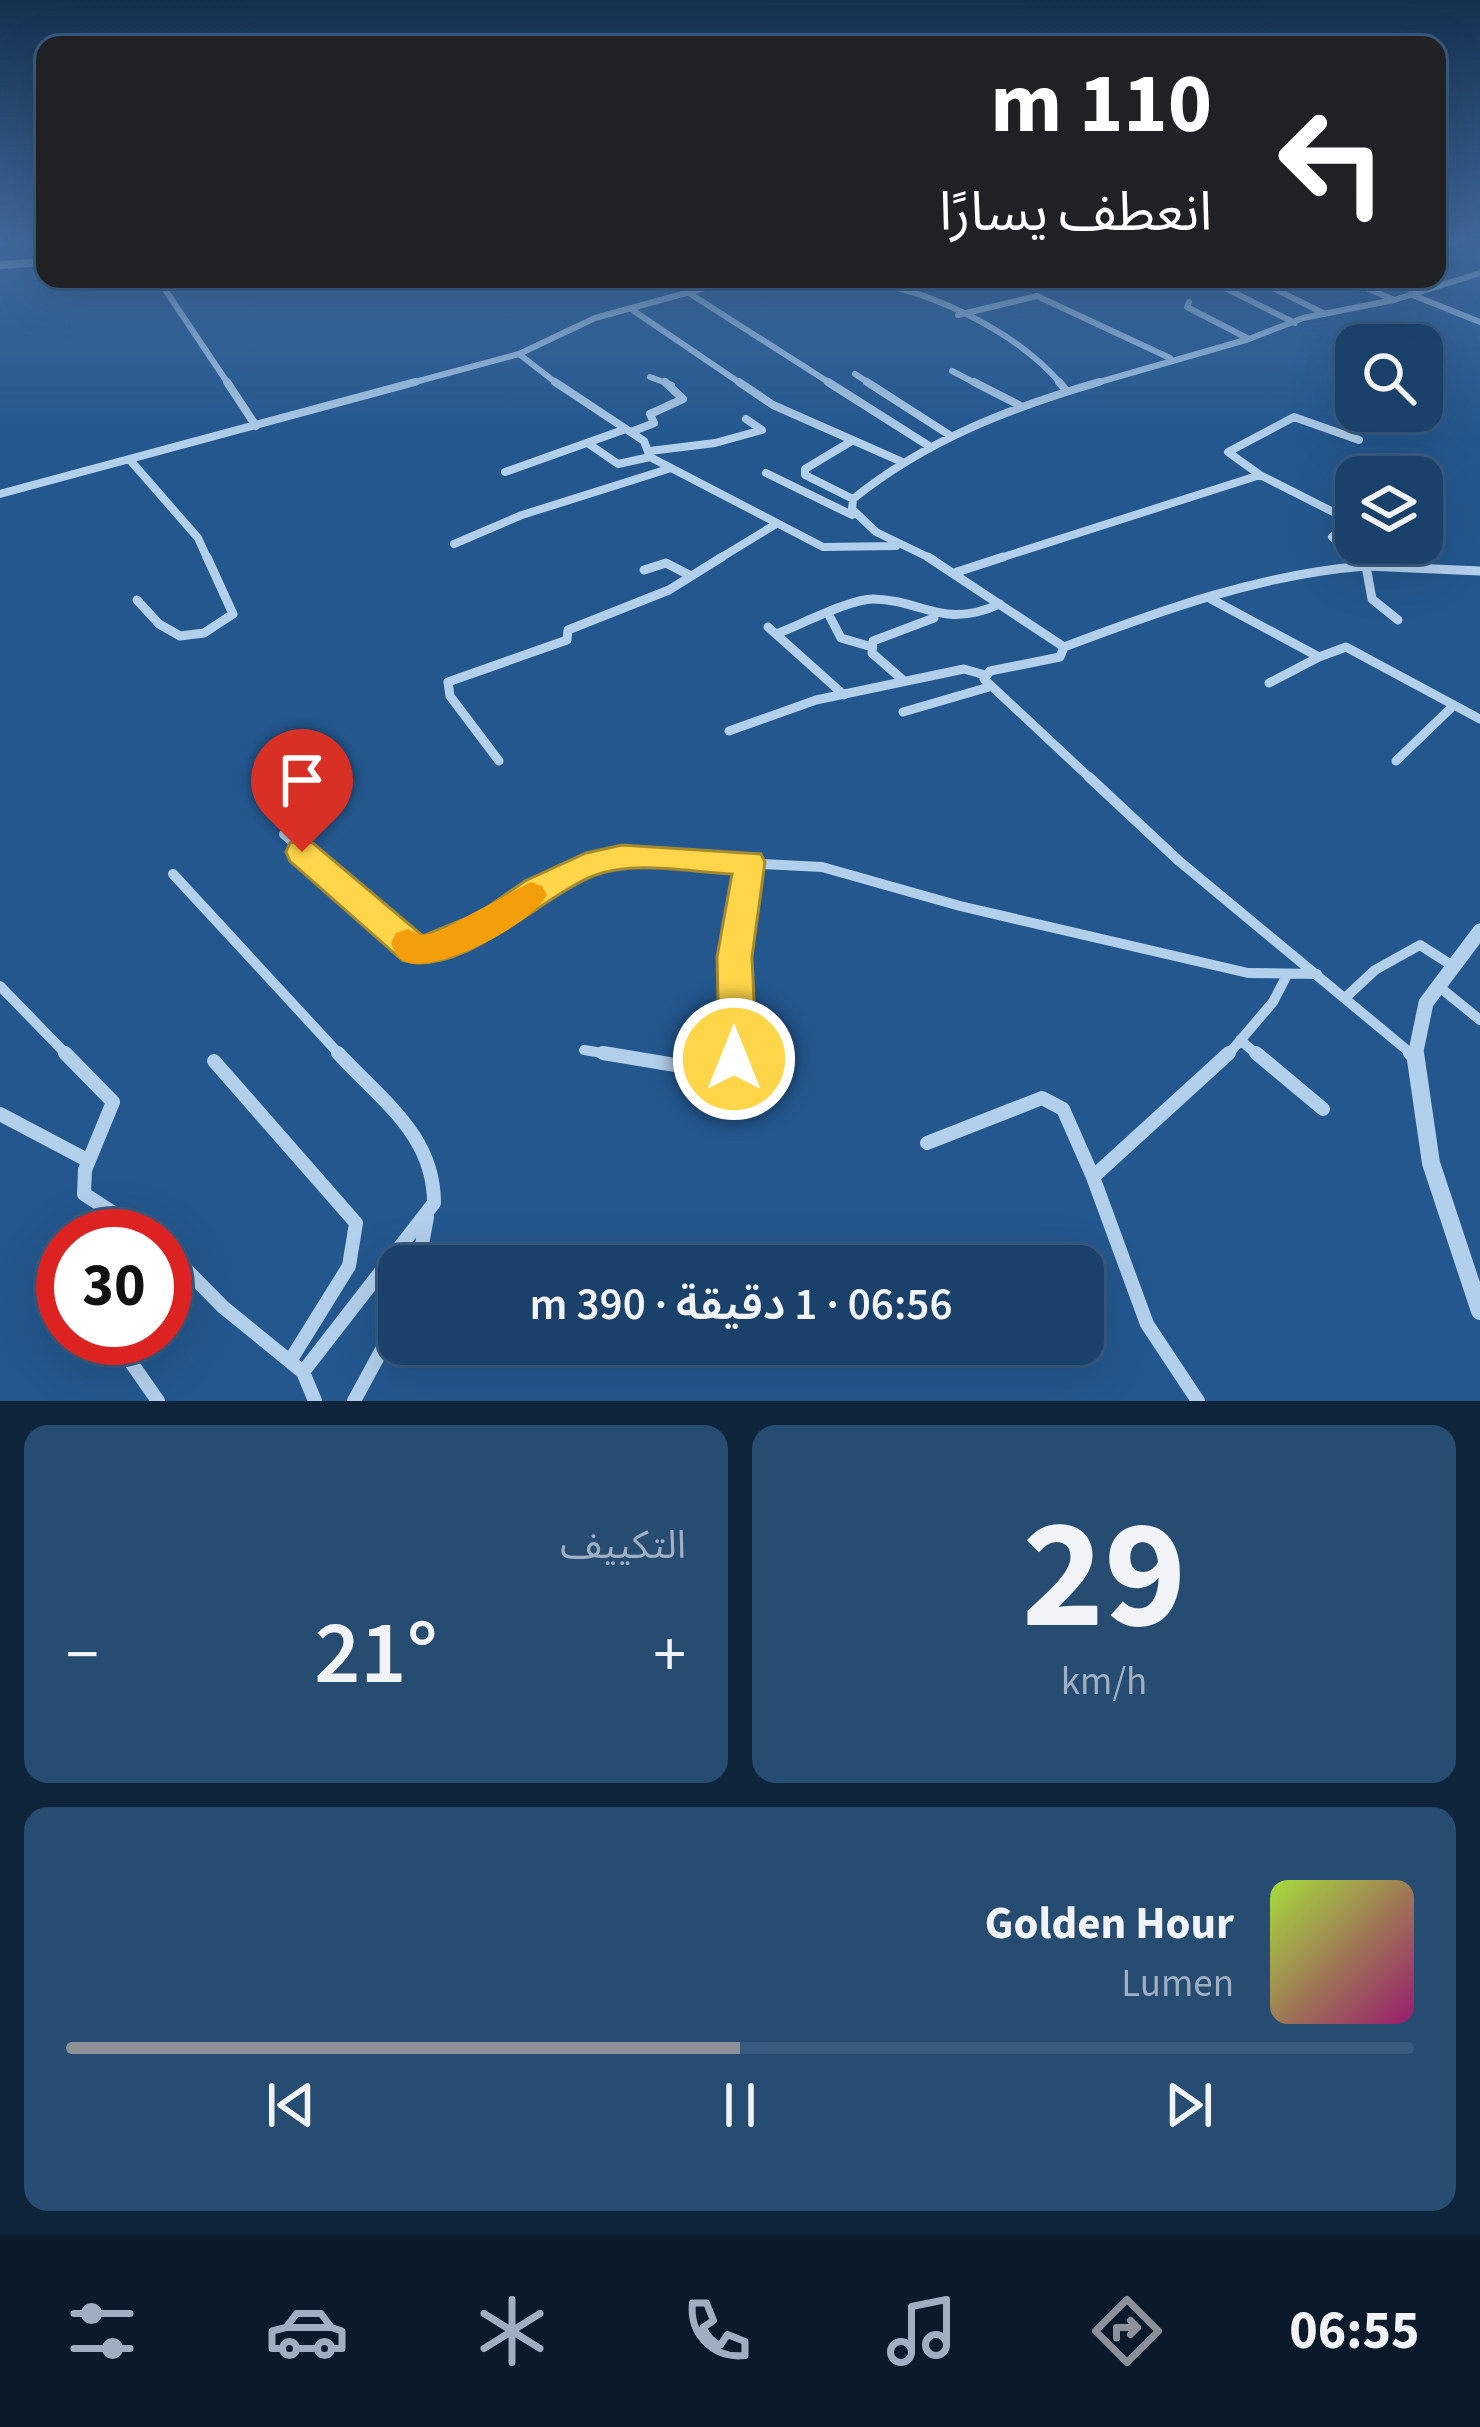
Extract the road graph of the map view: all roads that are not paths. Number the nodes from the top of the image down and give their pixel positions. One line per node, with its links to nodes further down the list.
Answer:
1 (178, 309): 26 (street)
2 (630, 309): 18 (street)
3 (631, 309): 30 (street)
4 (712, 309): 32 (street)
5 (945, 309): 14 (street)
6 (981, 309): 14 (street)
7 (1066, 309): 19 (street)
8 (1192, 309): 17 (street)
9 (1267, 309): 16 (street)
10 (1316, 309): 13 (street)
11 (1348, 309): 13 (street)
12 (1450, 309): 15 (street)
13 (1325, 314): 16 (street)
14 (958, 315): 23 (street)
15 (1480, 322)
16 (1294, 323): 17 (street)
17 (1249, 339): 19 (street)
18 (520, 354): 26 (street); 27 (street)
19 (1170, 358): 23 (street)
20 (952, 371): 24 (street)
21 (855, 374): 28 (street)
22 (650, 377): 27 (street)
23 (1065, 389): 24 (street)
24 (1019, 404): 28 (street)
25 (746, 419): 33 (street)
26 (256, 426): 34 (street)
27 (626, 432): 31 (street); 33 (street)
28 (952, 436): 32 (street)
29 (1359, 440): 39 (street)
30 (850, 442): 35 (street); 40 (street)
31 (589, 444): 33 (street); 37 (street)
32 (929, 446): 35 (street)
33 (650, 454): 36 (street)
34 (130, 460): 42 (street); 56 (street)
35 (899, 461): 43 (street)
36 (668, 469): 46 (street); 47 (street)
37 (505, 472)
38 (766, 473): 41 (street)
39 (1260, 475): 44 (street); 53 (street)
40 (806, 479): 41 (street); 43 (street)
41 (802, 489): 45 (street)
42 (0, 494)
43 (853, 499): 45 (street)
44 (1335, 509)
45 (858, 519): 48 (street)
46 (776, 524): 48 (street); 54 (street)
47 (454, 544)
48 (902, 546): 53 (street)
49 (1364, 564): 50 (street)
50 (1366, 566): 52 (street); 55 (street); 60 (street)
51 (644, 570): 54 (street)
52 (1480, 571)
53 (954, 573): 57 (street)
54 (692, 576): 73 (street)
55 (1211, 599): 62 (street); 63 (street)
56 (137, 600)
57 (1000, 604): 58 (street); 62 (street)
58 (940, 616): 59 (street); 61 (street)
59 (830, 617): 61 (street); 68 (street)
60 (1398, 620)
61 (872, 647): 65 (street)
62 (1064, 647): 64 (street)
63 (1319, 657): 66 (street); 69 (street)
64 (985, 675): 65 (street); 67 (street)
65 (904, 681): 68 (street)
66 (1270, 683)
67 (989, 687): 70 (street); 80 (street)
68 (844, 695): 72 (street)
69 (1454, 705): 71 (street); 74 (street)
70 (903, 712)
71 (1480, 719)
72 (729, 731)
73 (499, 761)
74 (1396, 761)
75 (284, 834): 76 (street)
76 (749, 862): 81 (street); 87 (street)
77 (173, 874): 96 (street)
78 (1480, 931): 79 (street)
79 (1453, 966): 83 (street); 84 (street)
80 (1317, 974): 81 (street); 84 (street)
81 (1286, 977): 86 (street)
82 (0, 986): 93 (street)
83 (1437, 986): 85 (street); 88 (street)
84 (1346, 998): 88 (street)
85 (1480, 1020)
86 (1240, 1040): 90 (street); 94 (street)
87 (584, 1050)
88 (1416, 1058): 99 (street)
89 (214, 1061): 103 (street)
90 (1323, 1109)
91 (0, 1114): 93 (street)
92 (927, 1143): 94 (street)
93 (87, 1160): 95 (street)
94 (1093, 1177): 107 (street)
95 (108, 1209)
96 (428, 1212): 97 (street); 103 (street)
97 (422, 1245)
98 (192, 1275): 103 (street)
99 (1475, 1279): 100 (street)
100 (1480, 1311)
101 (378, 1357): 106 (street)
102 (132, 1365): 104 (street)
103 (296, 1367): 105 (street)
104 (158, 1401)
105 (315, 1401)
106 (354, 1401)
107 (1198, 1401)

